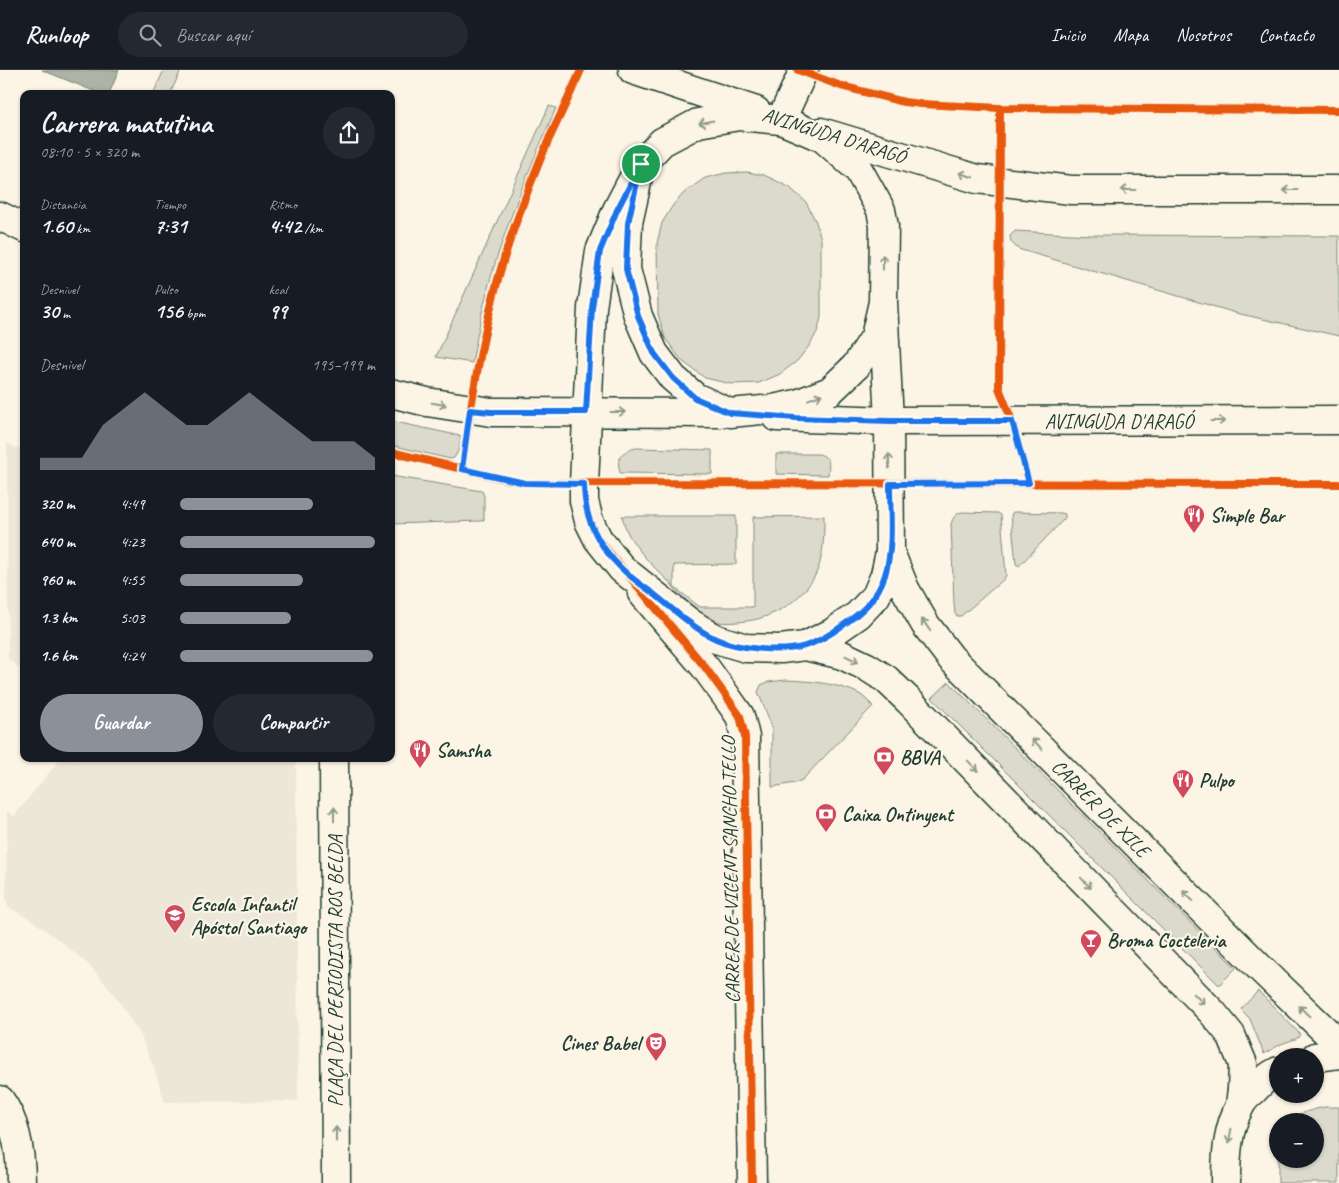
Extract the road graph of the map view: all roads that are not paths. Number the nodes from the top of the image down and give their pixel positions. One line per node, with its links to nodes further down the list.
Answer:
1 (632, 70): 3 (main road, AVINGUDA D'ARAGÓ)
2 (804, 70): 3 (main road)
3 (781, 120): 4 (main road, one-way to 4); 5 (main road, AVINGUDA D'ARAGÓ, one-way to 3); 8 (main road, one-way to 3)
4 (641, 164): 10 (main road); 11 (main road)
5 (1339, 190)
6 (0, 216): 7 (main road)
7 (20, 226)
8 (883, 302): 11 (main road, one-way to 8); 13 (main road)
9 (395, 394): 10 (main road, AVINGUDA D'ARAGÓ, one-way to 10)
10 (586, 412): 11 (main road, AVINGUDA D'ARAGÓ, one-way to 11); 15 (main road)
11 (730, 413): 13 (main road, AVINGUDA D'ARAGÓ)
12 (1339, 420): 13 (main road, AVINGUDA D'ARAGÓ, one-way to 12)
13 (889, 421): 14 (main road, one-way to 13)
14 (890, 552): 16 (main road); 18 (main road, CARRER DE XILE, one-way to 14)
15 (622, 569): 16 (main road); 26 (main road, CARRER DE VICENT SANCHO TELLO)
16 (805, 646): 23 (main road, one-way to 23)
17 (334, 762): 25 (main road, PLAÇA DEL PERIODISTA ROS BELDA, one-way to 17)
18 (1339, 1044)
19 (1339, 1054): 20 (main road)
20 (1324, 1056)
21 (1269, 1076): 23 (main road)
22 (0, 1100): 24 (main road)
23 (1240, 1104): 27 (main road, one-way to 27)
24 (21, 1183)
25 (336, 1183)
26 (752, 1183)
27 (1226, 1183)

